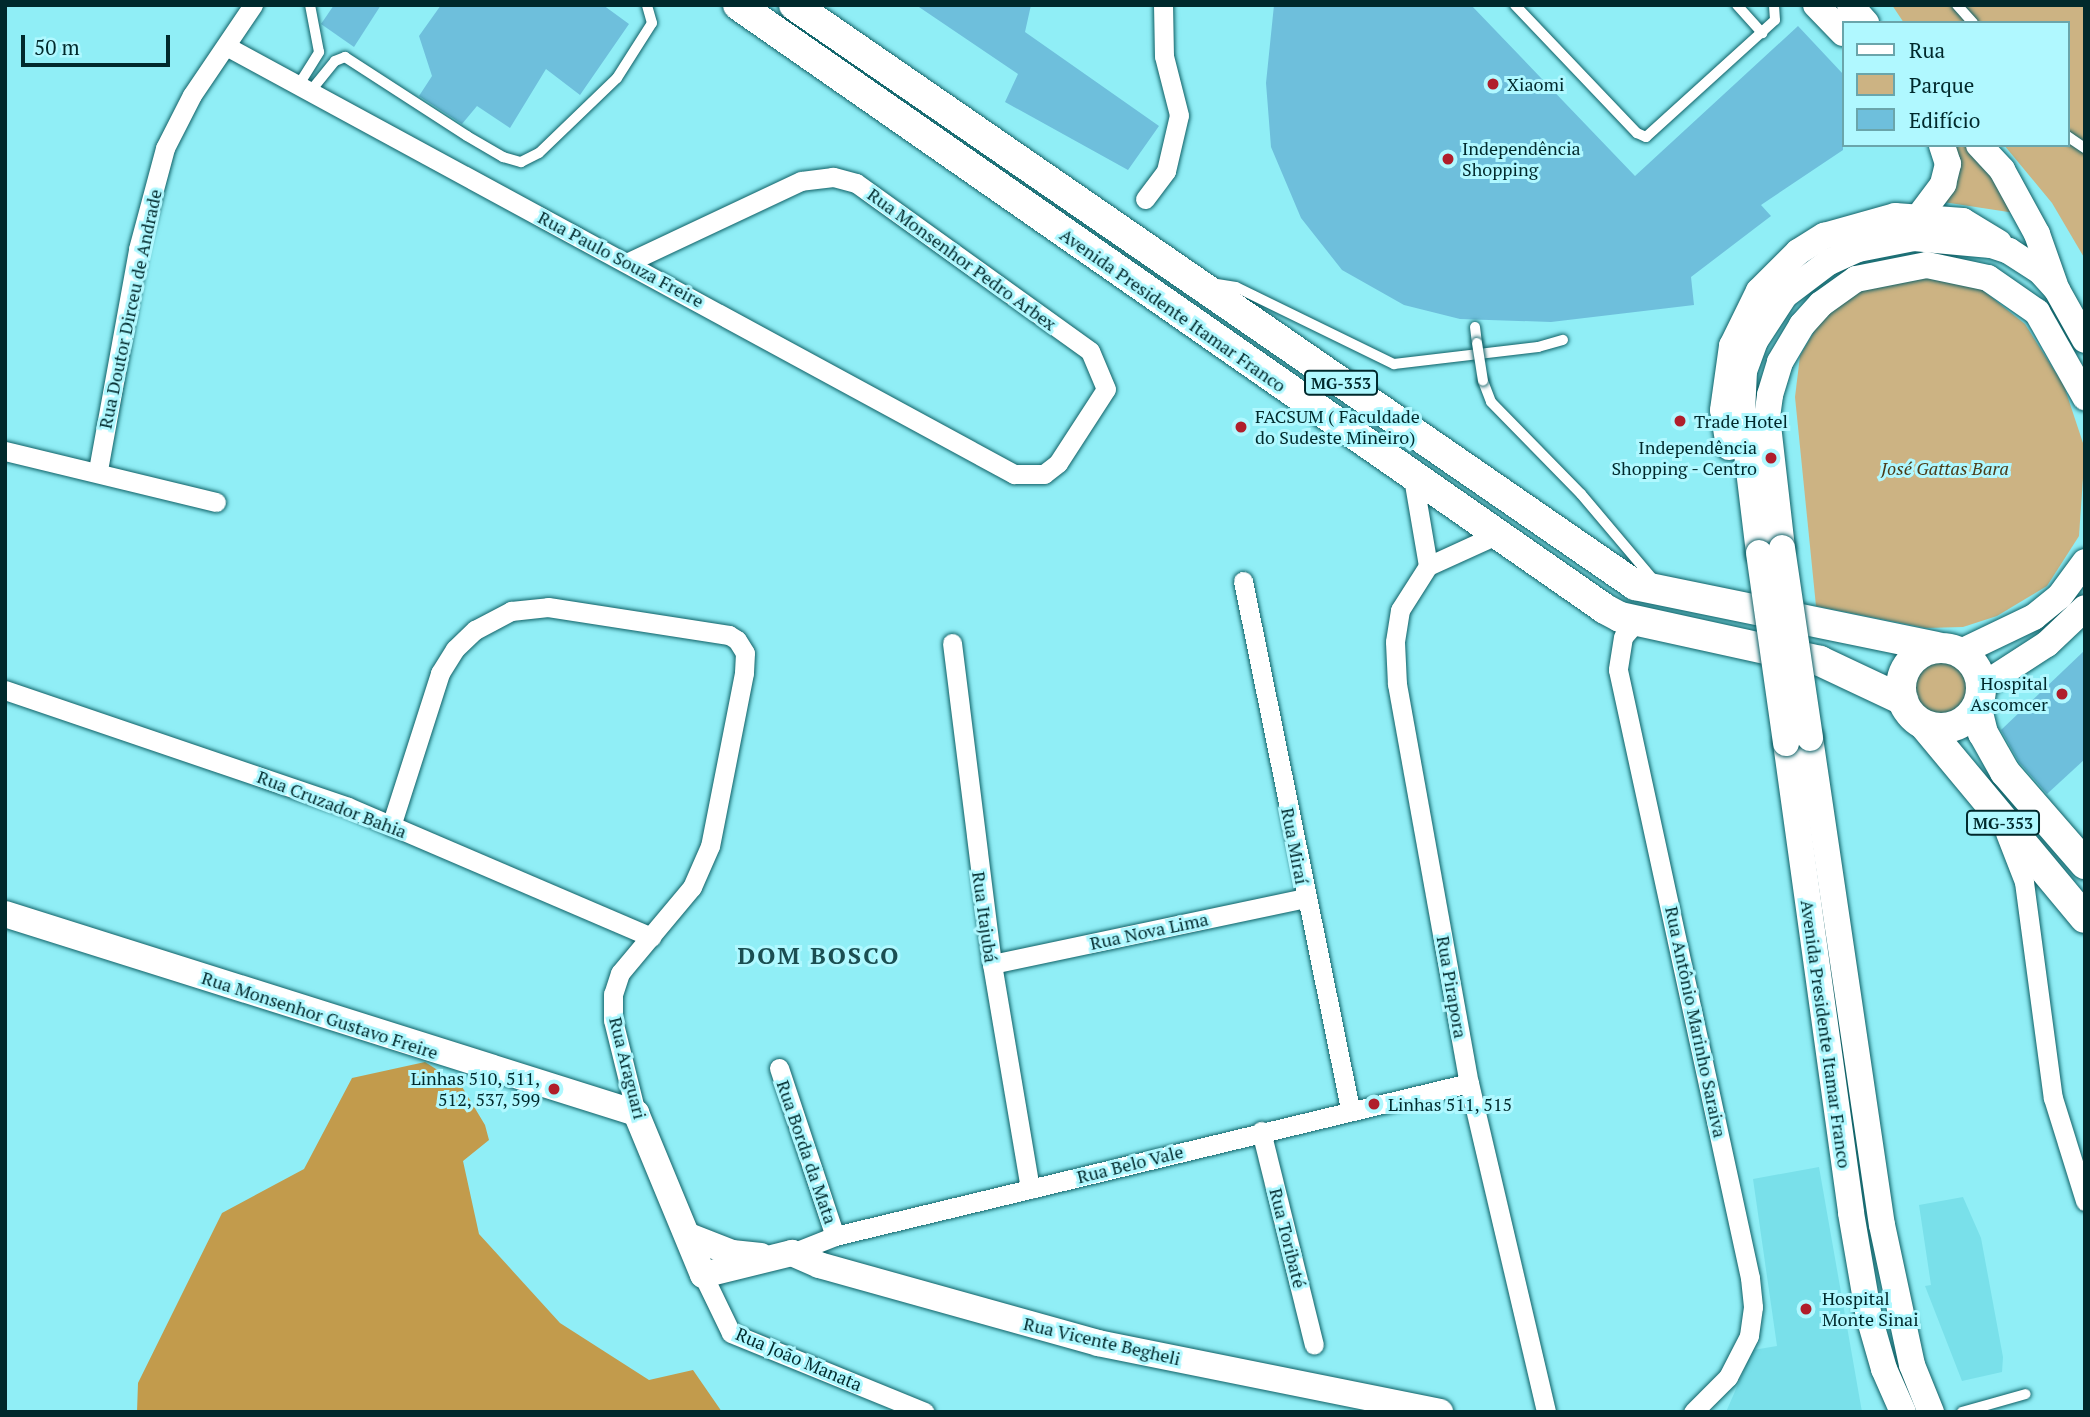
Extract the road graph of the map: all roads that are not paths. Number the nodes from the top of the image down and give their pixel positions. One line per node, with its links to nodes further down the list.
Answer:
1 (253, 5): 17 (street, Rua Doutor Dirceu de Andrade)
2 (310, 5): 18 (lane)
3 (647, 5): 18 (lane)
4 (738, 5): 36 (main road, Avenida Presidente Itamar Franco / MG-353)
5 (794, 5): 27 (main road, Avenida Presidente Itamar Franco / MG-353)
6 (1163, 5): 23 (street)
7 (1514, 5): 16 (lane)
8 (1737, 5): 16 (lane)
9 (1774, 5): 16 (lane)
10 (1816, 5): 15 (main road)
11 (1850, 5): 13 (main road)
12 (1956, 5): 14 (lane)
13 (1864, 21)
14 (1971, 21)
15 (1842, 32)
16 (1762, 33)
17 (226, 46): 18 (street, Rua Paulo Souza Freire); 34 (street, Rua Doutor Dirceu de Andrade)
18 (303, 90): 26 (street, Rua Paulo Souza Freire)
19 (2069, 137): 22 (lane)
20 (1943, 147): 24 (main road)
21 (1981, 147): 28 (main road)
22 (2085, 148)
23 (1145, 199)
24 (1920, 215): 25 (main road); 38 (main road)
25 (2009, 251): 28 (main road, Avenida Presidente Itamar Franco); 38 (main road, Avenida Presidente Itamar Franco)
26 (628, 262): 35 (street, Rua Paulo Souza Freire); 35 (street, Rua Monsenhor Pedro Arbex)
27 (1193, 281): 30 (lane); 44 (main road, Avenida Presidente Itamar Franco / MG-353)
28 (2056, 290): 31 (main road, Avenida Presidente Itamar Franco)
29 (1475, 327): 44 (lane, bridge)
30 (1563, 340)
31 (2085, 340)
32 (2085, 397): 40 (main road, Avenida Presidente Itamar Franco)
33 (5, 451): 34 (street)
34 (98, 470): 37 (street)
35 (1014, 474)
36 (1413, 478): 39 (main road, Avenida Presidente Itamar Franco / MG-353); 42 (street)
37 (216, 502)
38 (1754, 518): 40 (main road, Avenida Presidente Itamar Franco)
39 (1496, 535): 42 (street); 46 (main road, Avenida Presidente Itamar Franco / MG-353)
40 (1770, 551): 53 (main road, Avenida Presidente Itamar Franco, bridge)
41 (2085, 562): 48 (main road)
42 (1428, 566): 63 (street, Rua Pirapora)
43 (1243, 581): 57 (street, Rua Miraí)
44 (1662, 593): 48 (main road, Avenida Presidente Itamar Franco / MG-353)
45 (2085, 608): 50 (main road)
46 (1637, 621): 51 (main road, Avenida Presidente Itamar Franco / MG-353); 78 (street, Rua Antônio Marinho Saraiva)
47 (952, 643): 61 (street, Rua Itajubá)
48 (1949, 650): 50 (main road, MG-353); 51 (main road)
49 (5, 690): 55 (street, Rua Cruzador Bahia)
50 (1979, 697): 52 (main road); 56 (main road, MG-353)
51 (1903, 700): 52 (main road, MG-353)
52 (1924, 725): 54 (main road, MG-353)
53 (1798, 741): 79 (main road, Avenida Presidente Itamar Franco); 80 (main road, Avenida Presidente Itamar Franco)
54 (1999, 819): 59 (main road, MG-353); 68 (street)
55 (391, 826): 60 (street, Rua Cruzador Bahia); 60 (street, Rua Araguari)
56 (2085, 864)
57 (1306, 898): 61 (street, Rua Nova Lima); 64 (street, Rua Miraí)
58 (5, 914): 65 (main road, Rua Monsenhor Gustavo Freire)
59 (2085, 918)
60 (651, 937): 65 (street, Rua Araguari)
61 (992, 964): 67 (street, Rua Itajubá)
62 (779, 1068): 70 (street, Rua Borda da Mata)
63 (1469, 1083): 64 (street, Rua Belo Vale); 77 (street, Rua Pirapora)
64 (1350, 1109): 66 (street, Rua Belo Vale)
65 (636, 1113): 69 (main road, Rua Araguari)
66 (1261, 1131): 67 (street, Rua Belo Vale); 73 (street, Rua Toribaté)
67 (1030, 1189): 70 (street, Rua Belo Vale)
68 (2085, 1201)
69 (689, 1236): 71 (main road, Rua Vicente Begheli); 72 (main road, Rua João Manata)
70 (835, 1236): 71 (street, Rua Belo Vale)
71 (781, 1255): 72 (main road); 76 (main road, Rua Vicente Begheli)
72 (703, 1275): 75 (street, Rua João Manata)
73 (1314, 1345)
74 (2025, 1394): 81 (lane)
75 (925, 1412)
76 (1440, 1412)
77 (1546, 1412)
78 (1693, 1412)
79 (1903, 1412)
80 (1931, 1412)
81 (1962, 1412)

